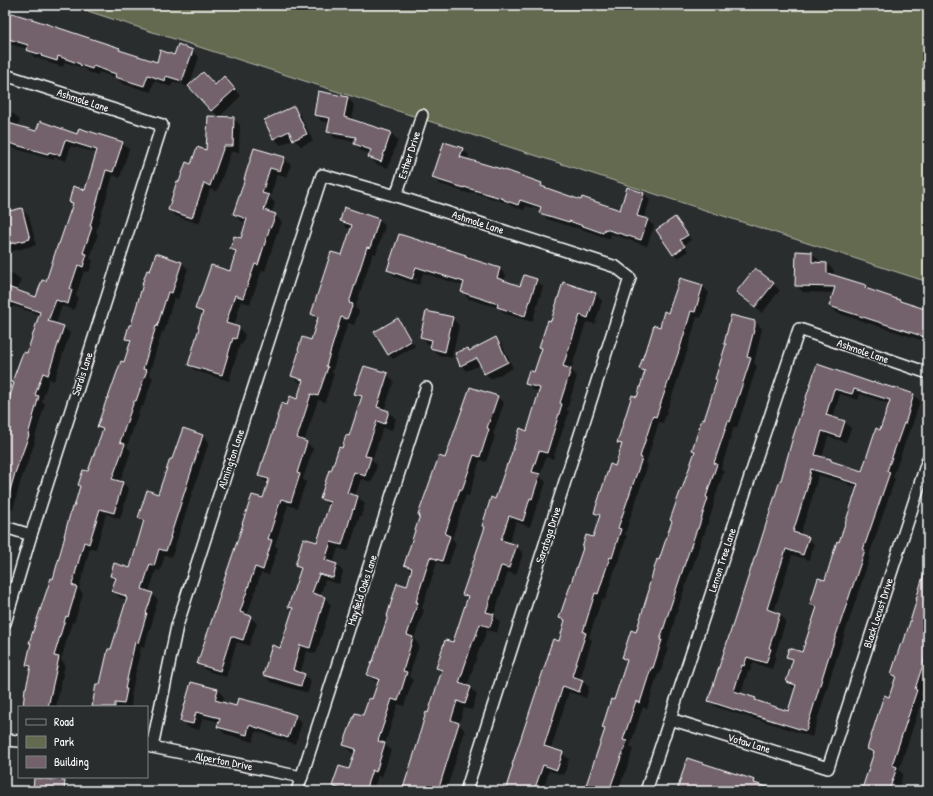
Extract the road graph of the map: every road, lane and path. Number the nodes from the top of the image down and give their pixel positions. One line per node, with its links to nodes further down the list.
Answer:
1 (5, 75): 3 (street, Ashmole Lane)
2 (422, 114): 5 (street, Esther Drive)
3 (162, 125): 12 (street, Sardis Lane)
4 (322, 175): 5 (street, Ashmole Lane); 17 (street, Almington Lane)
5 (396, 196): 6 (street, Ashmole Lane)
6 (630, 278): 21 (street, Saratoga Drive)
7 (799, 329): 8 (street, Ashmole Lane); 14 (street, Lemon Tree Lane)
8 (928, 373)
9 (426, 388): 19 (street, Mayfield Oaks Lane)
10 (928, 459): 18 (street, Black Locust Drive)
11 (5, 527): 12 (street)
12 (31, 535): 13 (street, Sardis Lane)
13 (5, 624)
14 (670, 719): 18 (street, Votaw Lane); 22 (street, Lemon Tree Lane)
15 (5, 740): 16 (street)
16 (18, 741)
17 (149, 746): 19 (street, Alperton Drive)
18 (828, 768)
19 (302, 776): 20 (street, Mayfield Oaks Lane)
20 (297, 791)
21 (466, 791)
22 (646, 791)

